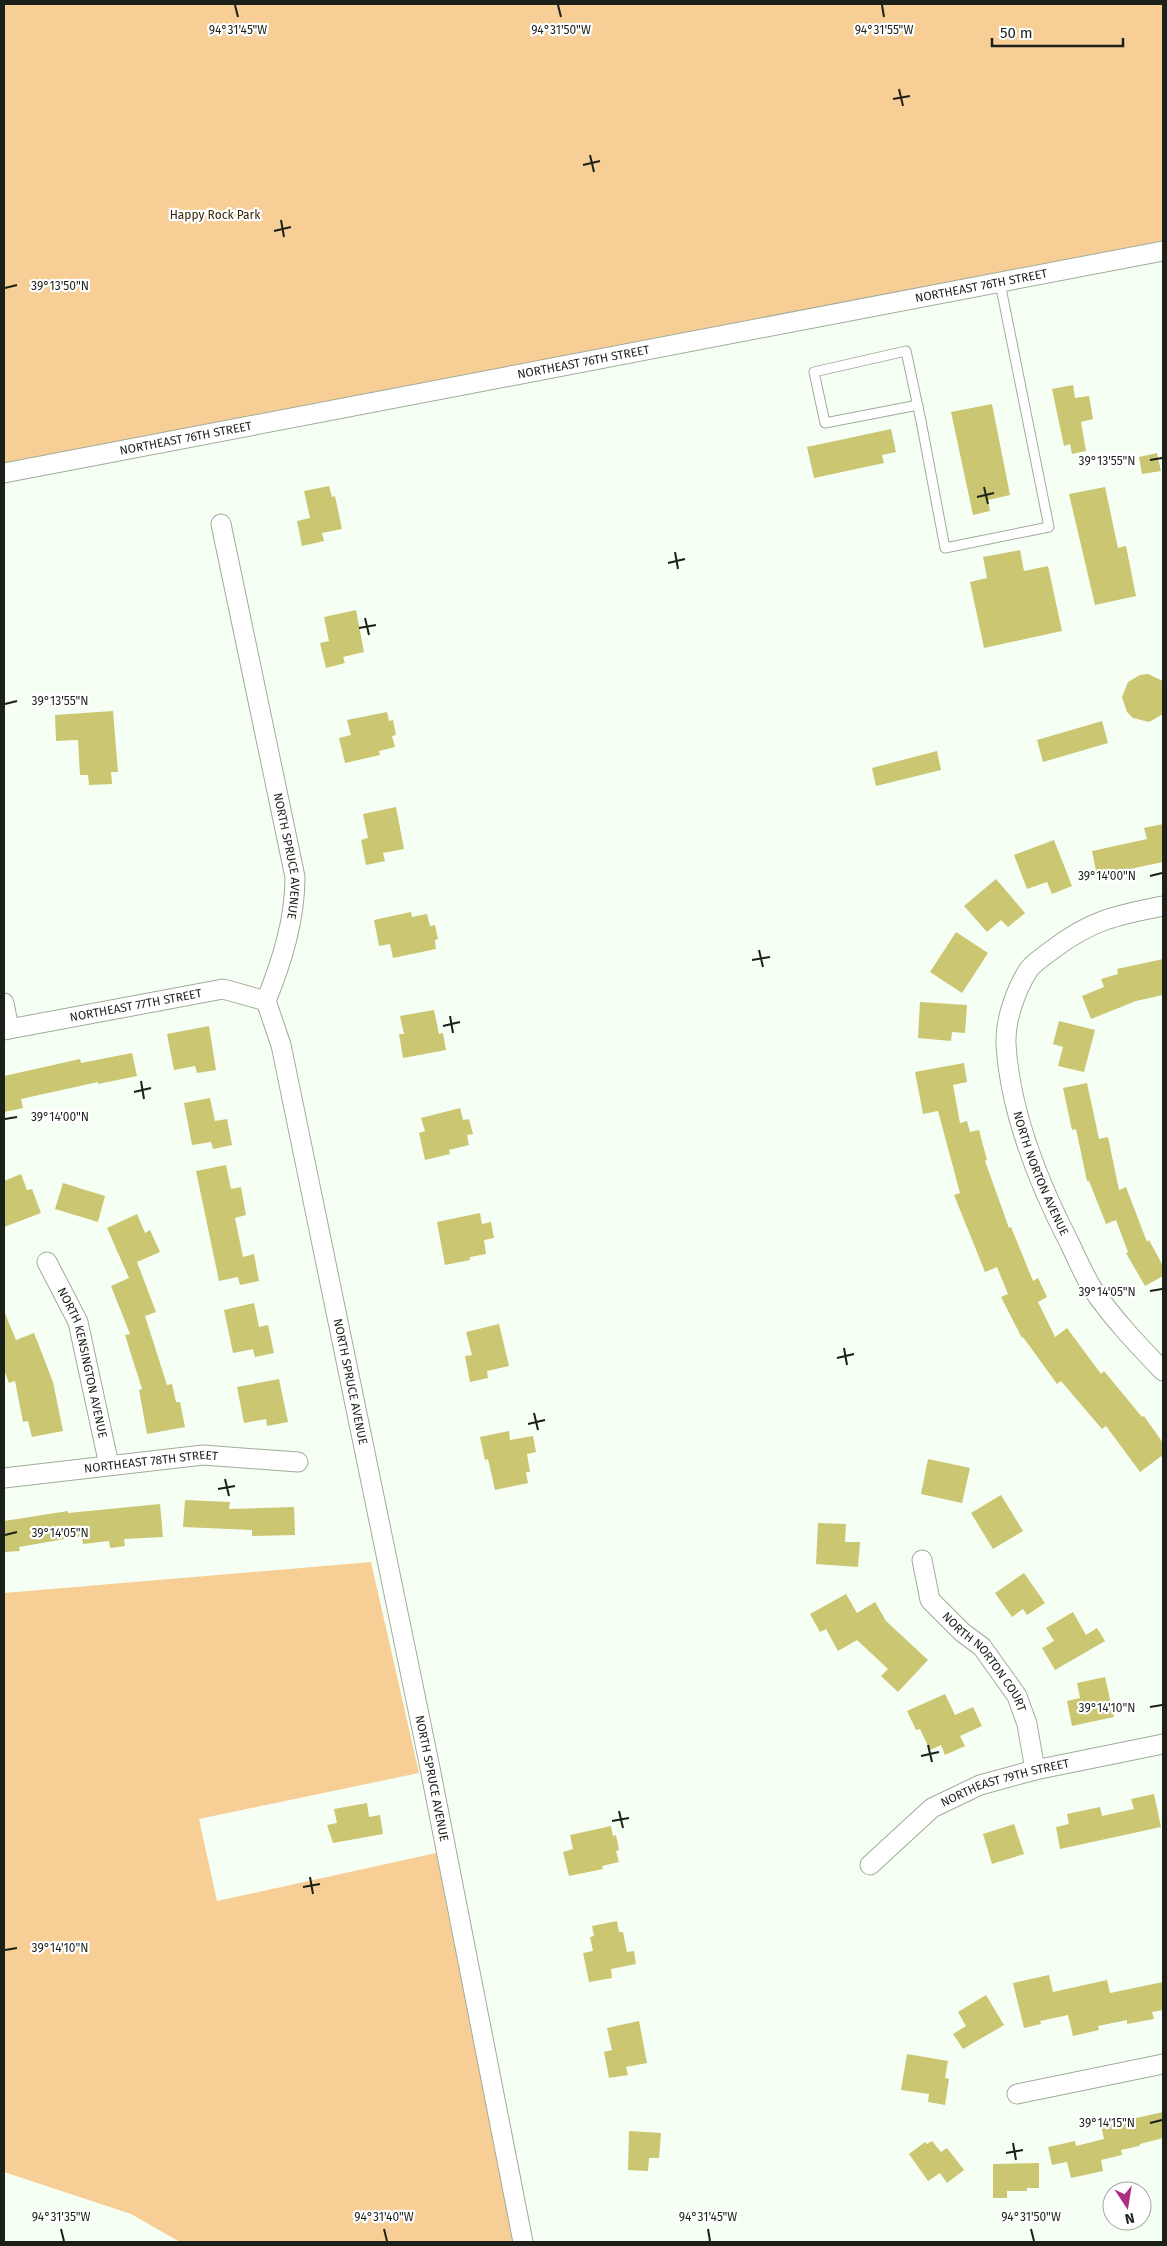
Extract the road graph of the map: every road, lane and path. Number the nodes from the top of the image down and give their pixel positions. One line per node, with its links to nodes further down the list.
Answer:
1 (1163, 251): 2 (street, NORTHEAST 76TH STREET)
2 (1000, 283): 3 (lane); 4 (street, NORTHEAST 76TH STREET)
3 (918, 405): 3 (lane)
4 (4, 473)
5 (221, 524): 7 (street, NORTH SPRUCE AVENUE)
6 (1163, 906): 11 (street, NORTH NORTON AVENUE)
7 (266, 1000): 9 (street, NORTHEAST 77TH STREET); 21 (street, NORTH SPRUCE AVENUE)
8 (4, 1003): 9 (street)
9 (6, 1030)
10 (47, 1262): 13 (street, NORTH KENSINGTON AVENUE)
11 (1163, 1371)
12 (298, 1462): 13 (street, NORTHEAST 78TH STREET)
13 (109, 1466): 14 (street, NORTHEAST 78TH STREET)
14 (4, 1478)
15 (922, 1560): 17 (street, NORTH NORTON COURT)
16 (1163, 1744): 17 (street, NORTHEAST 79TH STREET)
17 (1036, 1770): 18 (street, NORTHEAST 79TH STREET)
18 (870, 1865)
19 (1163, 2064): 20 (street)
20 (1016, 2094)
21 (523, 2242)

